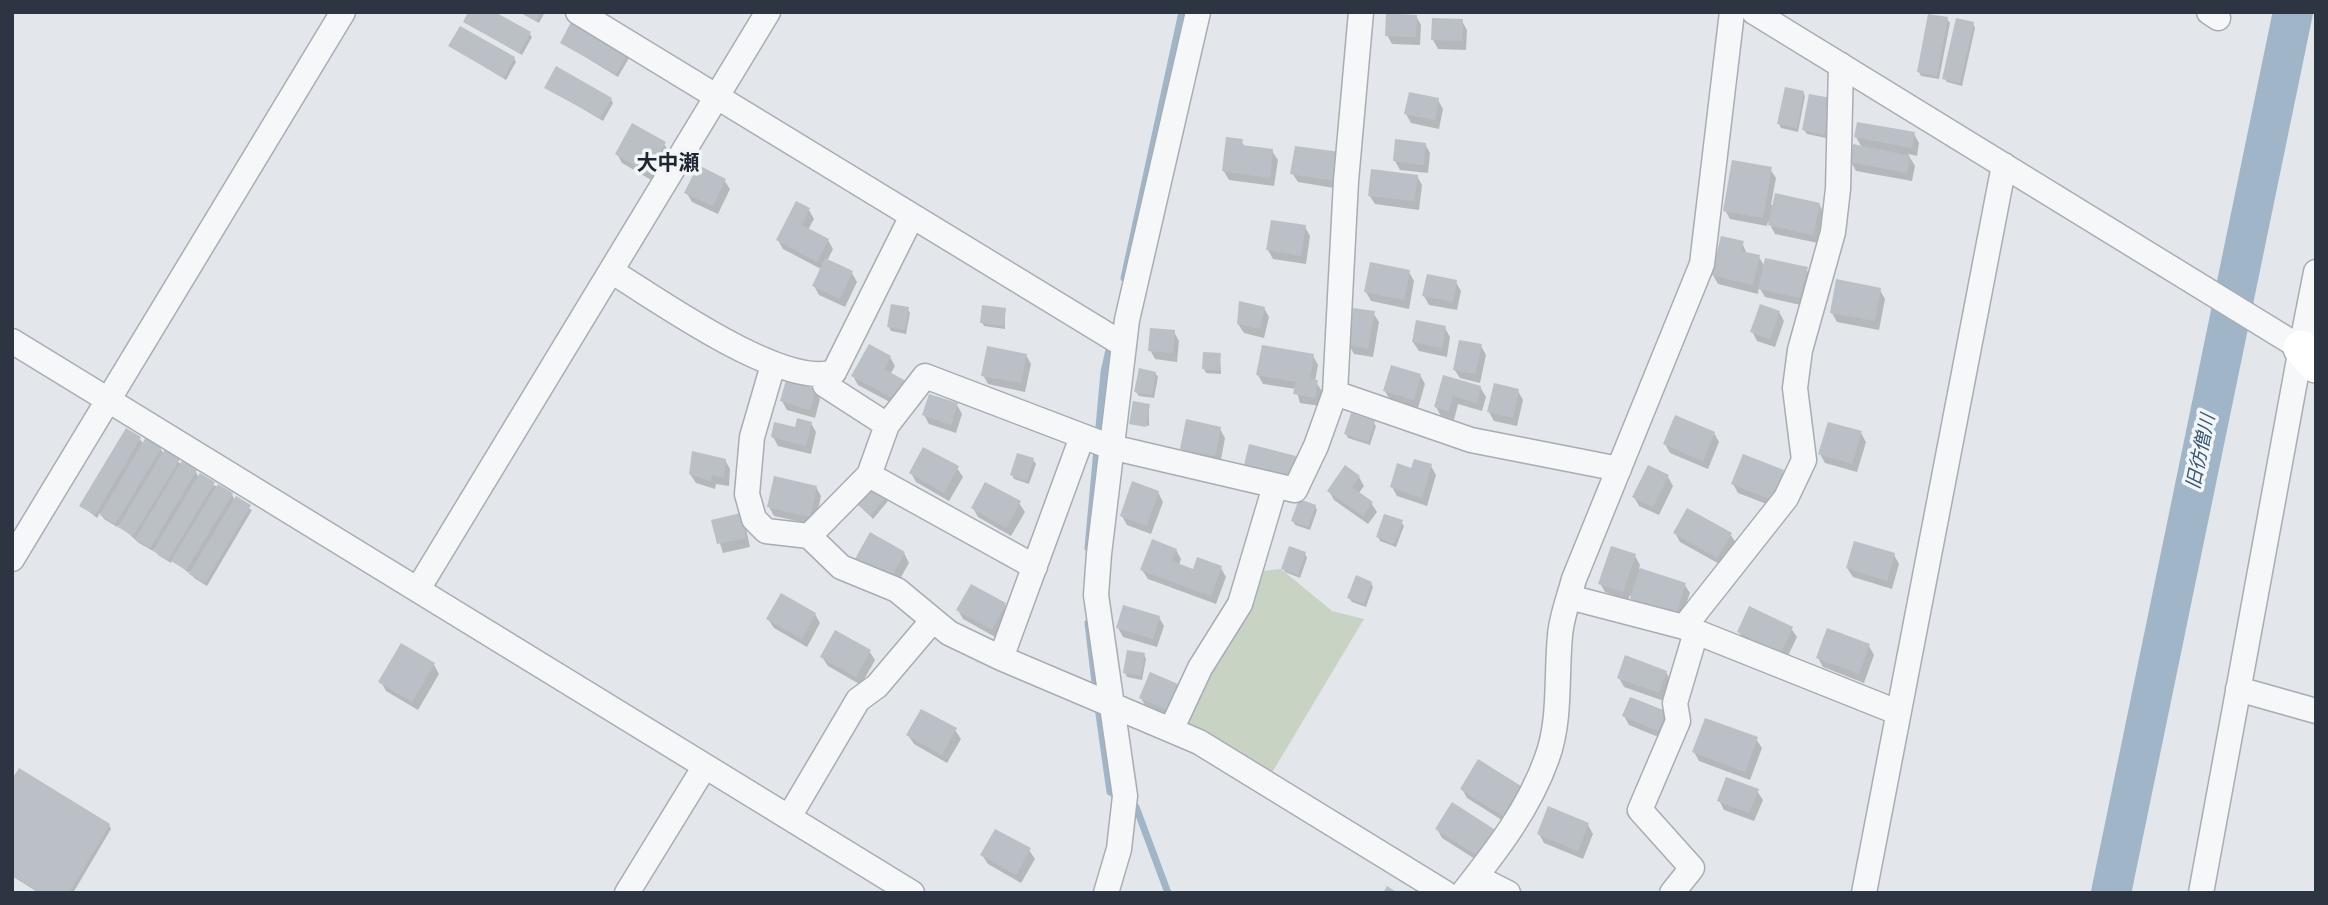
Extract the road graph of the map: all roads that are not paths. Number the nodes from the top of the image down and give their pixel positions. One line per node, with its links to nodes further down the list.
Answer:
1 (343, 12): 20 (street)
2 (578, 12): 9 (street)
3 (768, 12): 9 (street)
4 (1198, 12): 16 (street)
5 (1361, 12): 19 (street)
6 (1732, 12): 24 (street)
7 (1754, 12): 8 (street)
8 (1841, 65): 10 (street); 33 (street)
9 (716, 96): 11 (street); 12 (street)
10 (2004, 165): 15 (street); 38 (street)
11 (912, 216): 16 (street); 18 (street)
12 (611, 271): 17 (street); 30 (street)
13 (2316, 272): 15 (street)
14 (12, 341): 20 (street)
15 (2309, 343): 35 (street)
16 (1124, 345): 23 (street)
17 (773, 365): 18 (street); 27 (street)
18 (824, 375): 21 (street)
19 (1335, 393): 24 (street); 26 (street)
20 (109, 399): 28 (street); 30 (street)
21 (887, 425): 22 (street); 25 (street)
22 (1082, 437): 23 (street); 29 (street)
23 (1111, 447): 26 (street); 36 (street)
24 (1619, 469): 31 (street)
25 (869, 475): 27 (street); 29 (street)
26 (1275, 486): 39 (street)
27 (809, 536): 32 (street)
28 (12, 558)
29 (1035, 567): 34 (street)
30 (418, 589): 40 (street)
31 (1569, 597): 33 (street); 42 (street)
32 (933, 620): 34 (street); 41 (street)
33 (1690, 630): 38 (street); 48 (street)
34 (1001, 658): 36 (street)
35 (2238, 689): 37 (street); 50 (street)
36 (1111, 703): 39 (street); 45 (street)
37 (2316, 711)
38 (1897, 712): 49 (street)
39 (1171, 730): 46 (street)
40 (705, 766): 41 (street); 43 (street)
41 (789, 817): 44 (street)
42 (1469, 885): 47 (street)
43 (627, 893)
44 (912, 893)
45 (1106, 893)
46 (1445, 893)
47 (1508, 893)
48 (1672, 893)
49 (1864, 893)
50 (2201, 893)

